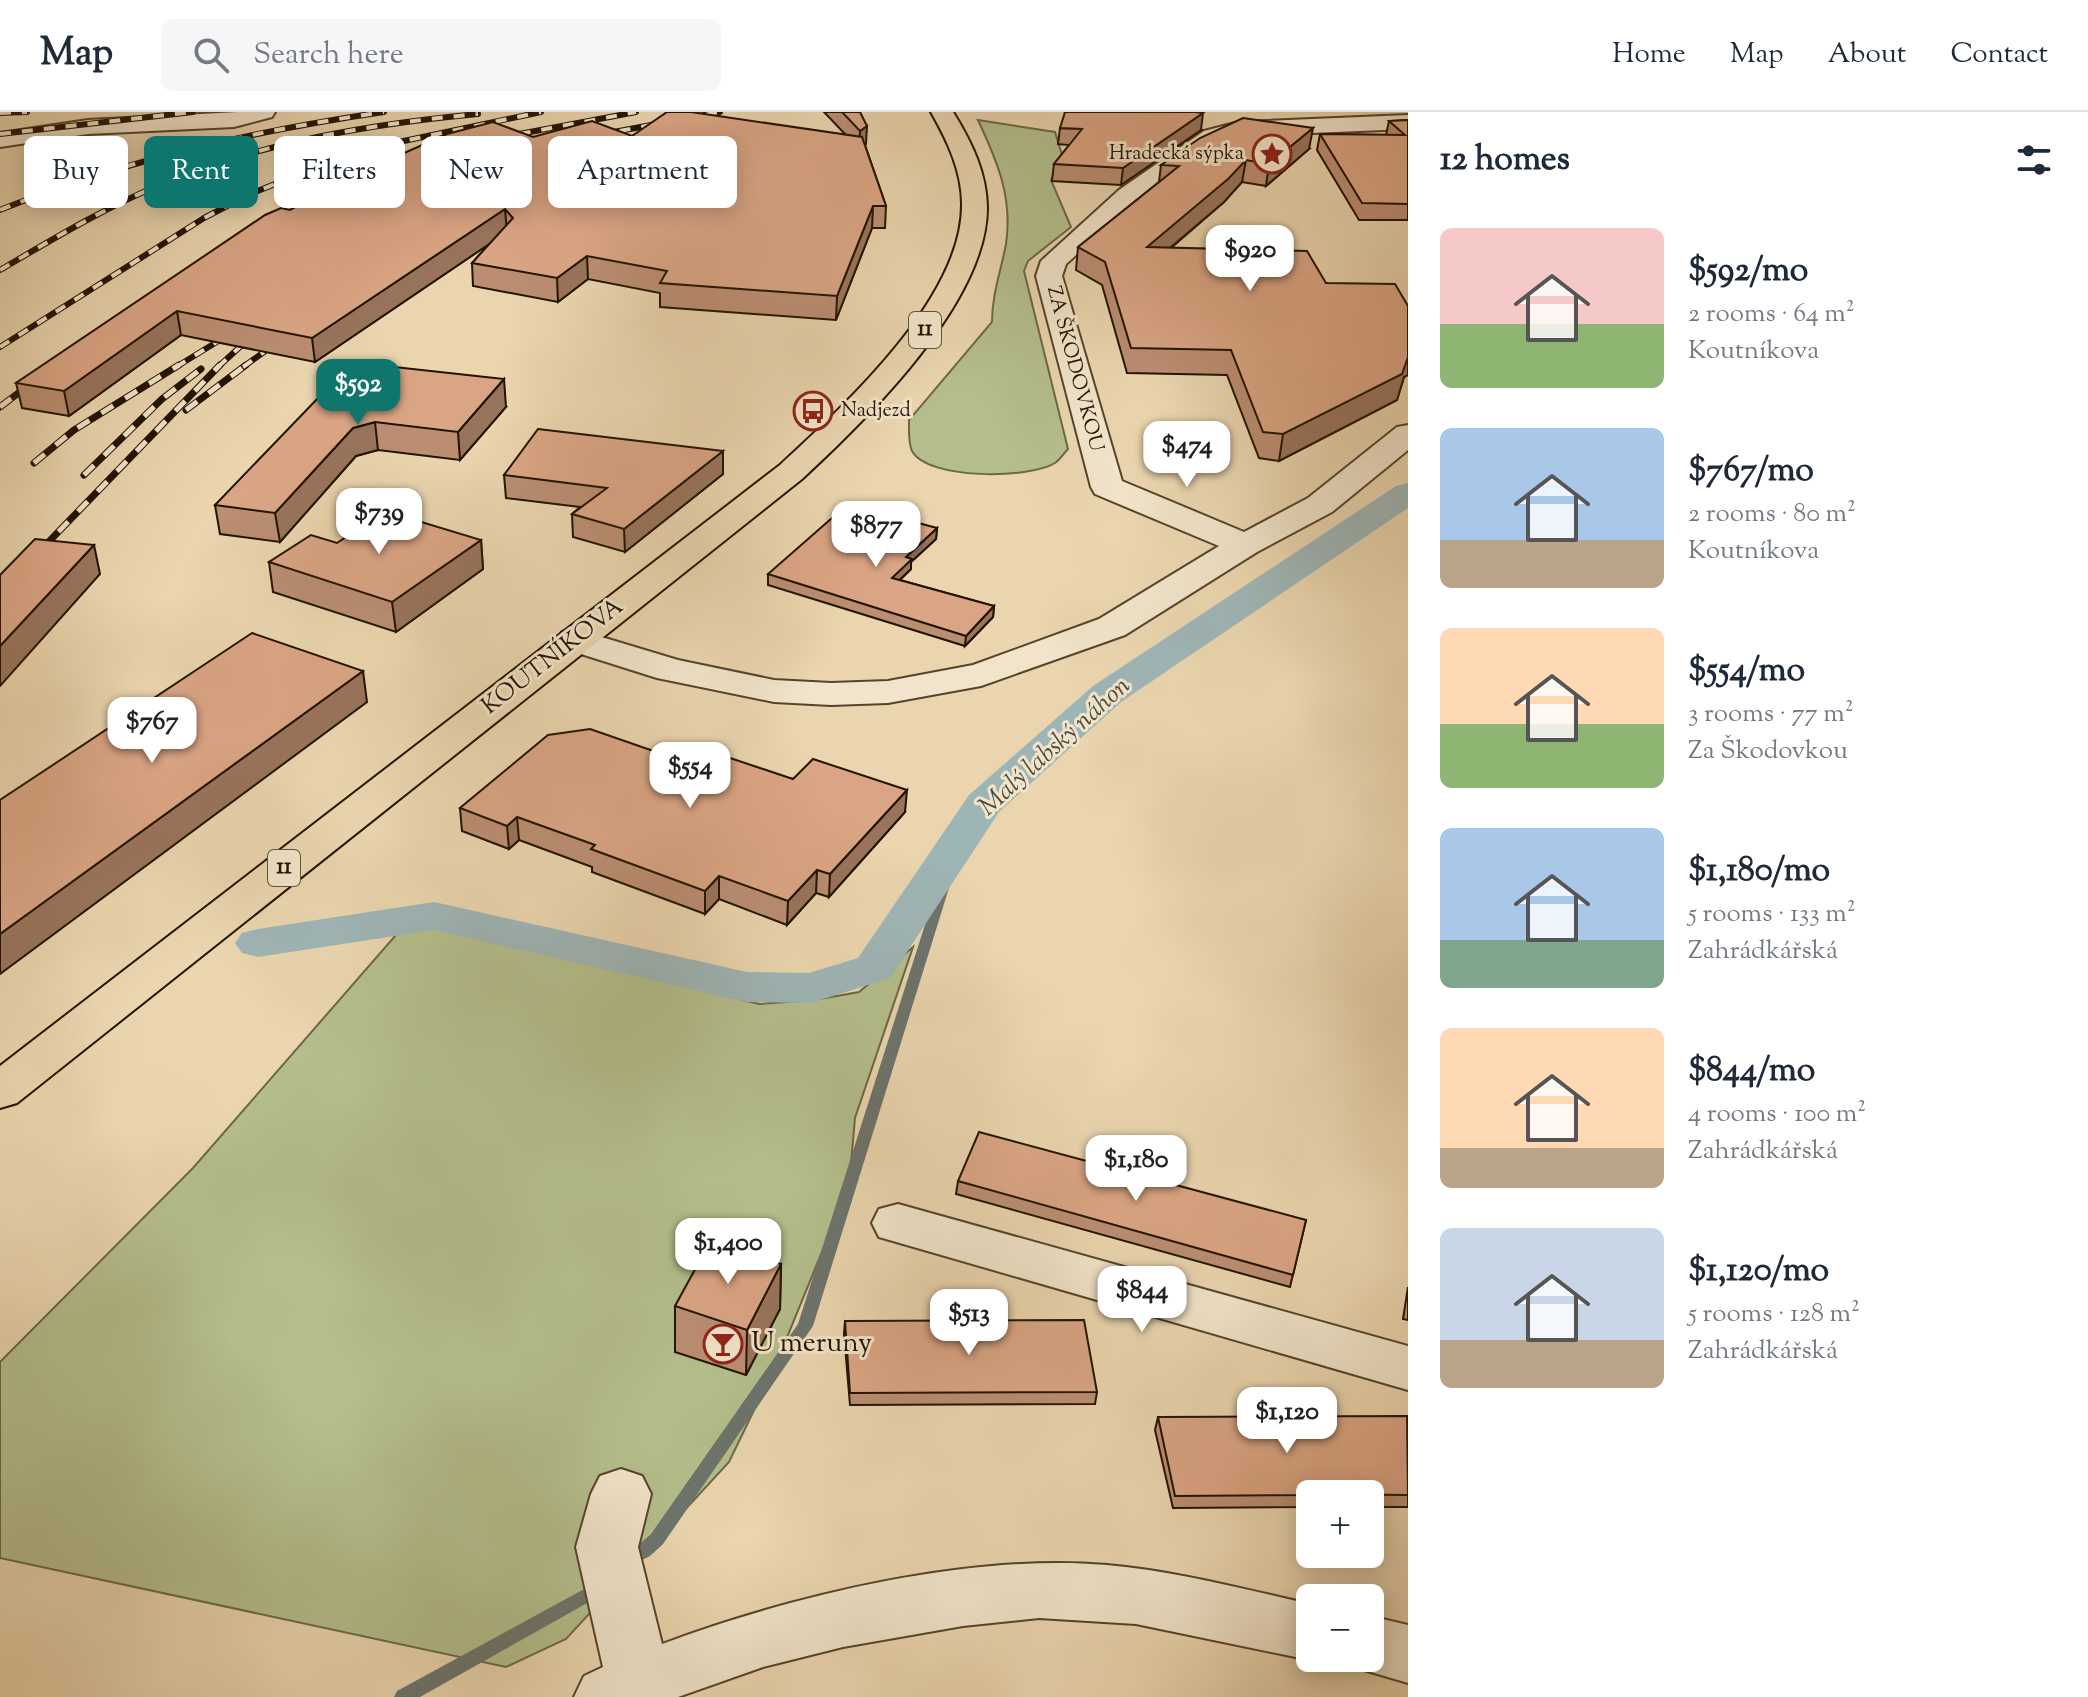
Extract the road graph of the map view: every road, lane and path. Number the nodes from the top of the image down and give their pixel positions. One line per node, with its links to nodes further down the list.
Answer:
1 (264, 112): 4 (street)
2 (942, 112): 7 (main road, KOUTNÍKOVA / 11)
3 (1408, 122): 6 (street, ZA ŠKODOVKOU)
4 (0, 140)
5 (1408, 434): 6 (street)
6 (1245, 545): 7 (street)
7 (575, 640): 8 (main road, KOUTNÍKOVA / 11)
8 (0, 1091)
9 (898, 1223): 10 (street)
10 (1408, 1368)
11 (621, 1494): 15 (street)
12 (1296, 1629): 15 (street)
13 (1384, 1648): 14 (street)
14 (1408, 1654)
15 (623, 1690)

